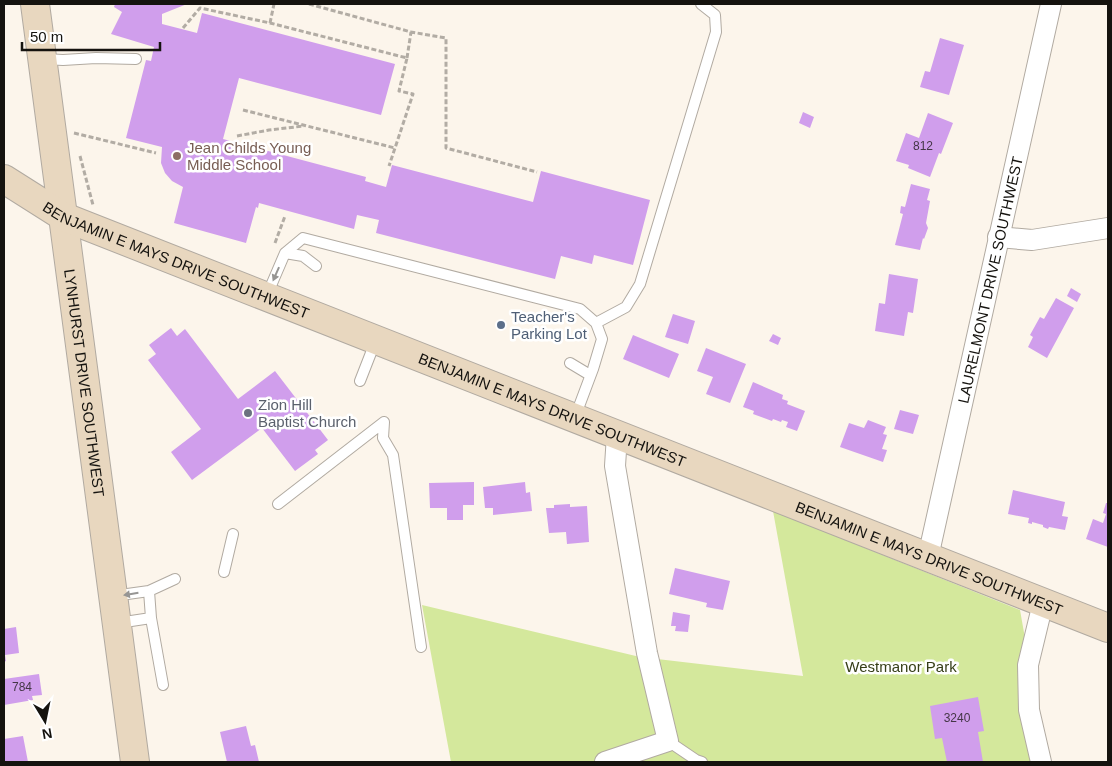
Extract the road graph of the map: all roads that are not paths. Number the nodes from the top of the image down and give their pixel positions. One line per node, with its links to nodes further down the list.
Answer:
1 (36, 4): 4 (street, LYNHURST DRIVE SOUTHWEST)
2 (701, 4): 13 (lane)
3 (1051, 4): 9 (street, LAURELMONT DRIVE SOUTHWEST)
4 (43, 59): 5 (lane); 7 (street, LYNHURST DRIVE SOUTHWEST)
5 (136, 59)
6 (4, 178): 7 (street, BENJAMIN E MAYS DRIVE SOUTHWEST)
7 (64, 217): 12 (street, BENJAMIN E MAYS DRIVE SOUTHWEST); 26 (street, LYNHURST DRIVE SOUTHWEST)
8 (1108, 228): 9 (street)
9 (998, 237): 22 (street, LAURELMONT DRIVE SOUTHWEST)
10 (285, 253): 11 (lane); 12 (lane, one-way to 12); 13 (lane)
11 (316, 266)
12 (266, 296): 14 (street, BENJAMIN E MAYS DRIVE SOUTHWEST)
13 (596, 323): 16 (lane)
14 (376, 339): 17 (lane); 18 (street, BENJAMIN E MAYS DRIVE SOUTHWEST)
15 (570, 363): 16 (lane)
16 (590, 375): 18 (lane)
17 (360, 381)
18 (575, 418): 19 (street, BENJAMIN E MAYS DRIVE SOUTHWEST)
19 (617, 434): 22 (street, BENJAMIN E MAYS DRIVE SOUTHWEST); 33 (street)
20 (278, 504): 31 (lane)
21 (233, 534): 23 (lane)
22 (928, 558): 27 (street, BENJAMIN E MAYS DRIVE SOUTHWEST)
23 (224, 572)
24 (175, 579): 25 (lane)
25 (150, 591): 26 (lane, one-way to 26); 28 (lane)
26 (113, 596): 29 (street, LYNHURST DRIVE SOUTHWEST)
27 (1043, 603): 30 (street, BENJAMIN E MAYS DRIVE SOUTHWEST); 37 (street)
28 (151, 618): 29 (lane); 32 (lane)
29 (116, 623): 34 (street, LYNHURST DRIVE SOUTHWEST)
30 (1108, 628)
31 (421, 647)
32 (163, 685)
33 (668, 741): 35 (street); 36 (lane)
34 (135, 762)
35 (605, 762)
36 (702, 762)
37 (1041, 762)

